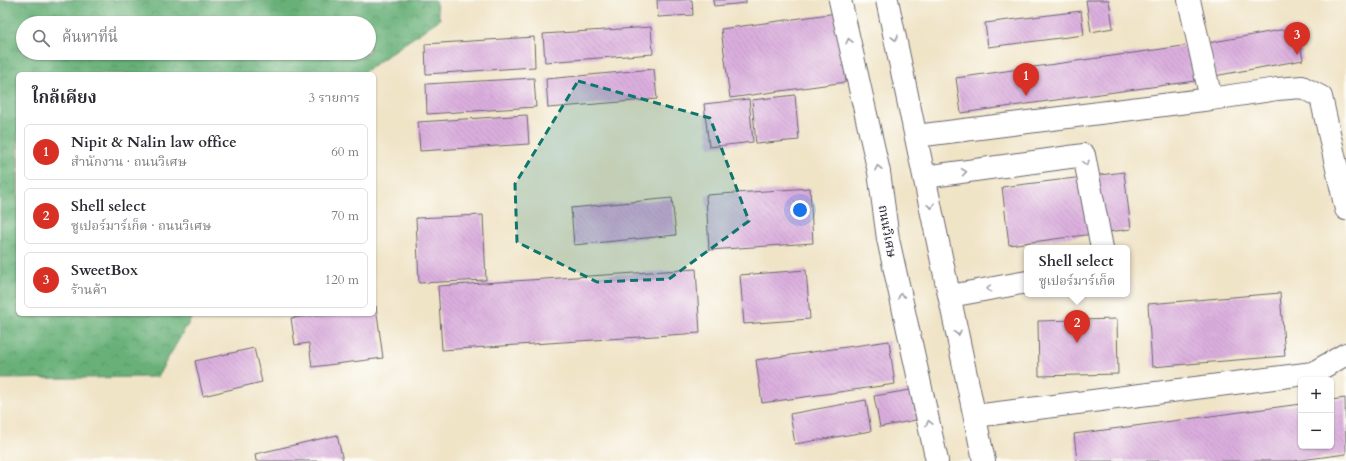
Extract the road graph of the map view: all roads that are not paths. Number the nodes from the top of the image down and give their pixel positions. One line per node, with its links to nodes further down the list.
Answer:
1 (840, 0): 13 (main road, ถนนวิเศษ, one-way to 1)
2 (886, 0): 5 (main road, one-way to 5)
3 (1188, 0): 4 (main road)
4 (1211, 99): 5 (main road); 7 (main road)
5 (916, 136): 6 (main road)
6 (925, 177): 8 (main road, one-way to 8); 10 (main road, one-way to 10)
7 (1346, 209)
8 (1101, 245)
9 (1024, 283): 10 (main road, one-way to 10)
10 (950, 296): 12 (main road, one-way to 12)
11 (1346, 354): 12 (main road)
12 (975, 416): 14 (main road)
13 (937, 461)
14 (984, 461)

